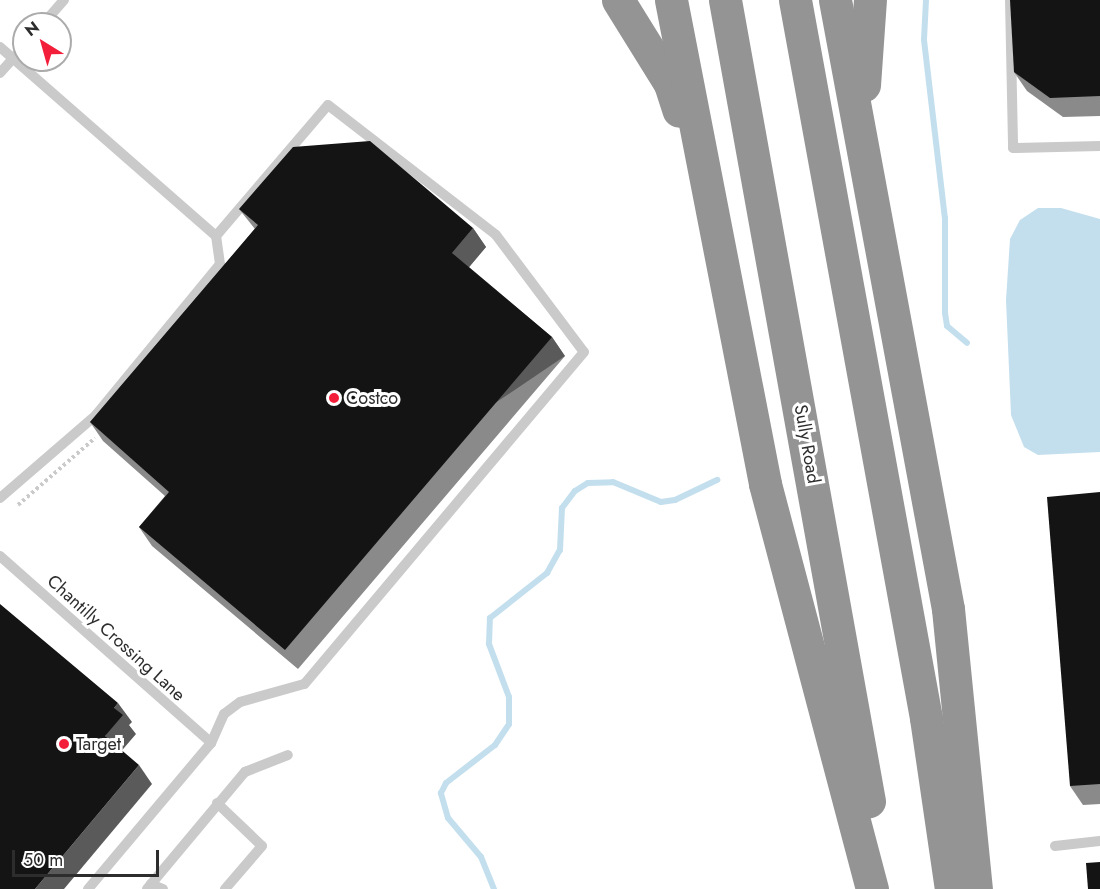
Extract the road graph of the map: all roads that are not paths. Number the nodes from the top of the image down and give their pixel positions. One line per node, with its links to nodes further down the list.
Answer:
1 (64, 0): 9 (lane)
2 (618, 0): 16 (highway)
3 (672, 0): 16 (highway)
4 (725, 0): 31 (highway, Sully Road)
5 (795, 0): 32 (highway)
6 (835, 0): 18 (highway)
7 (870, 0): 18 (highway)
8 (1010, 0): 15 (lane)
9 (54, 12)
10 (0, 47): 11 (lane)
11 (12, 58)
12 (12, 60): 14 (lane)
13 (28, 72): 17 (lane)
14 (0, 73)
15 (1100, 146)
16 (707, 190): 30 (highway)
17 (216, 237): 19 (lane); 21 (lane)
18 (877, 239): 33 (highway)
19 (0, 498)
20 (0, 556): 21 (lane, Chantilly Crossing Lane)
21 (210, 743): 27 (lane)
22 (288, 755): 23 (lane)
23 (217, 803): 26 (lane); 29 (lane)
24 (1100, 841): 25 (lane)
25 (1055, 846)
26 (149, 886): 28 (lane)
27 (88, 889)
28 (163, 889)
29 (225, 889)
30 (872, 889)
31 (882, 889)
32 (951, 889)
33 (976, 889)

